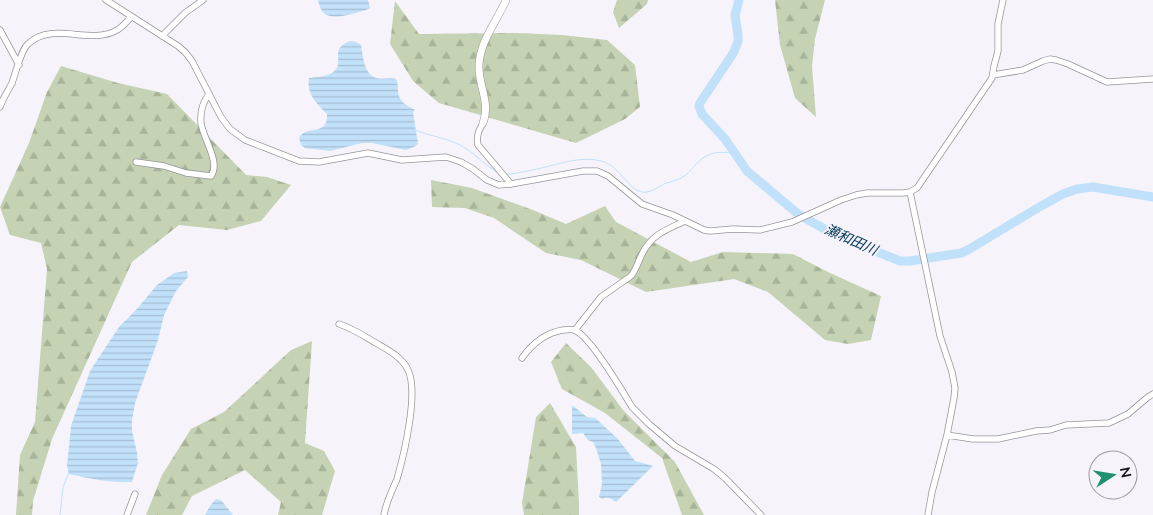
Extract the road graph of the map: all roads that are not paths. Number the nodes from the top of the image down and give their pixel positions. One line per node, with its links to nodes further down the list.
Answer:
1 (107, 0): 5 (street)
2 (203, 0): 7 (street)
3 (506, 0): 13 (street)
4 (1003, 0): 9 (street)
5 (131, 16): 7 (street); 8 (street)
6 (0, 30): 8 (street)
7 (162, 36): 11 (street)
8 (18, 65): 12 (street)
9 (993, 75): 10 (street); 16 (street)
10 (1153, 79)
11 (209, 94): 14 (street); 15 (street)
12 (0, 107)
13 (483, 123): 15 (street)
14 (136, 162)
15 (511, 184): 17 (street)
16 (910, 192): 17 (street); 22 (street)
17 (686, 221): 19 (street)
18 (339, 324): 26 (street)
19 (575, 330): 20 (street); 27 (street)
20 (522, 358)
21 (1153, 394): 22 (street)
22 (947, 435): 24 (street)
23 (135, 494): 25 (street)
24 (927, 514)
25 (126, 515)
26 (384, 515)
27 (761, 515)

